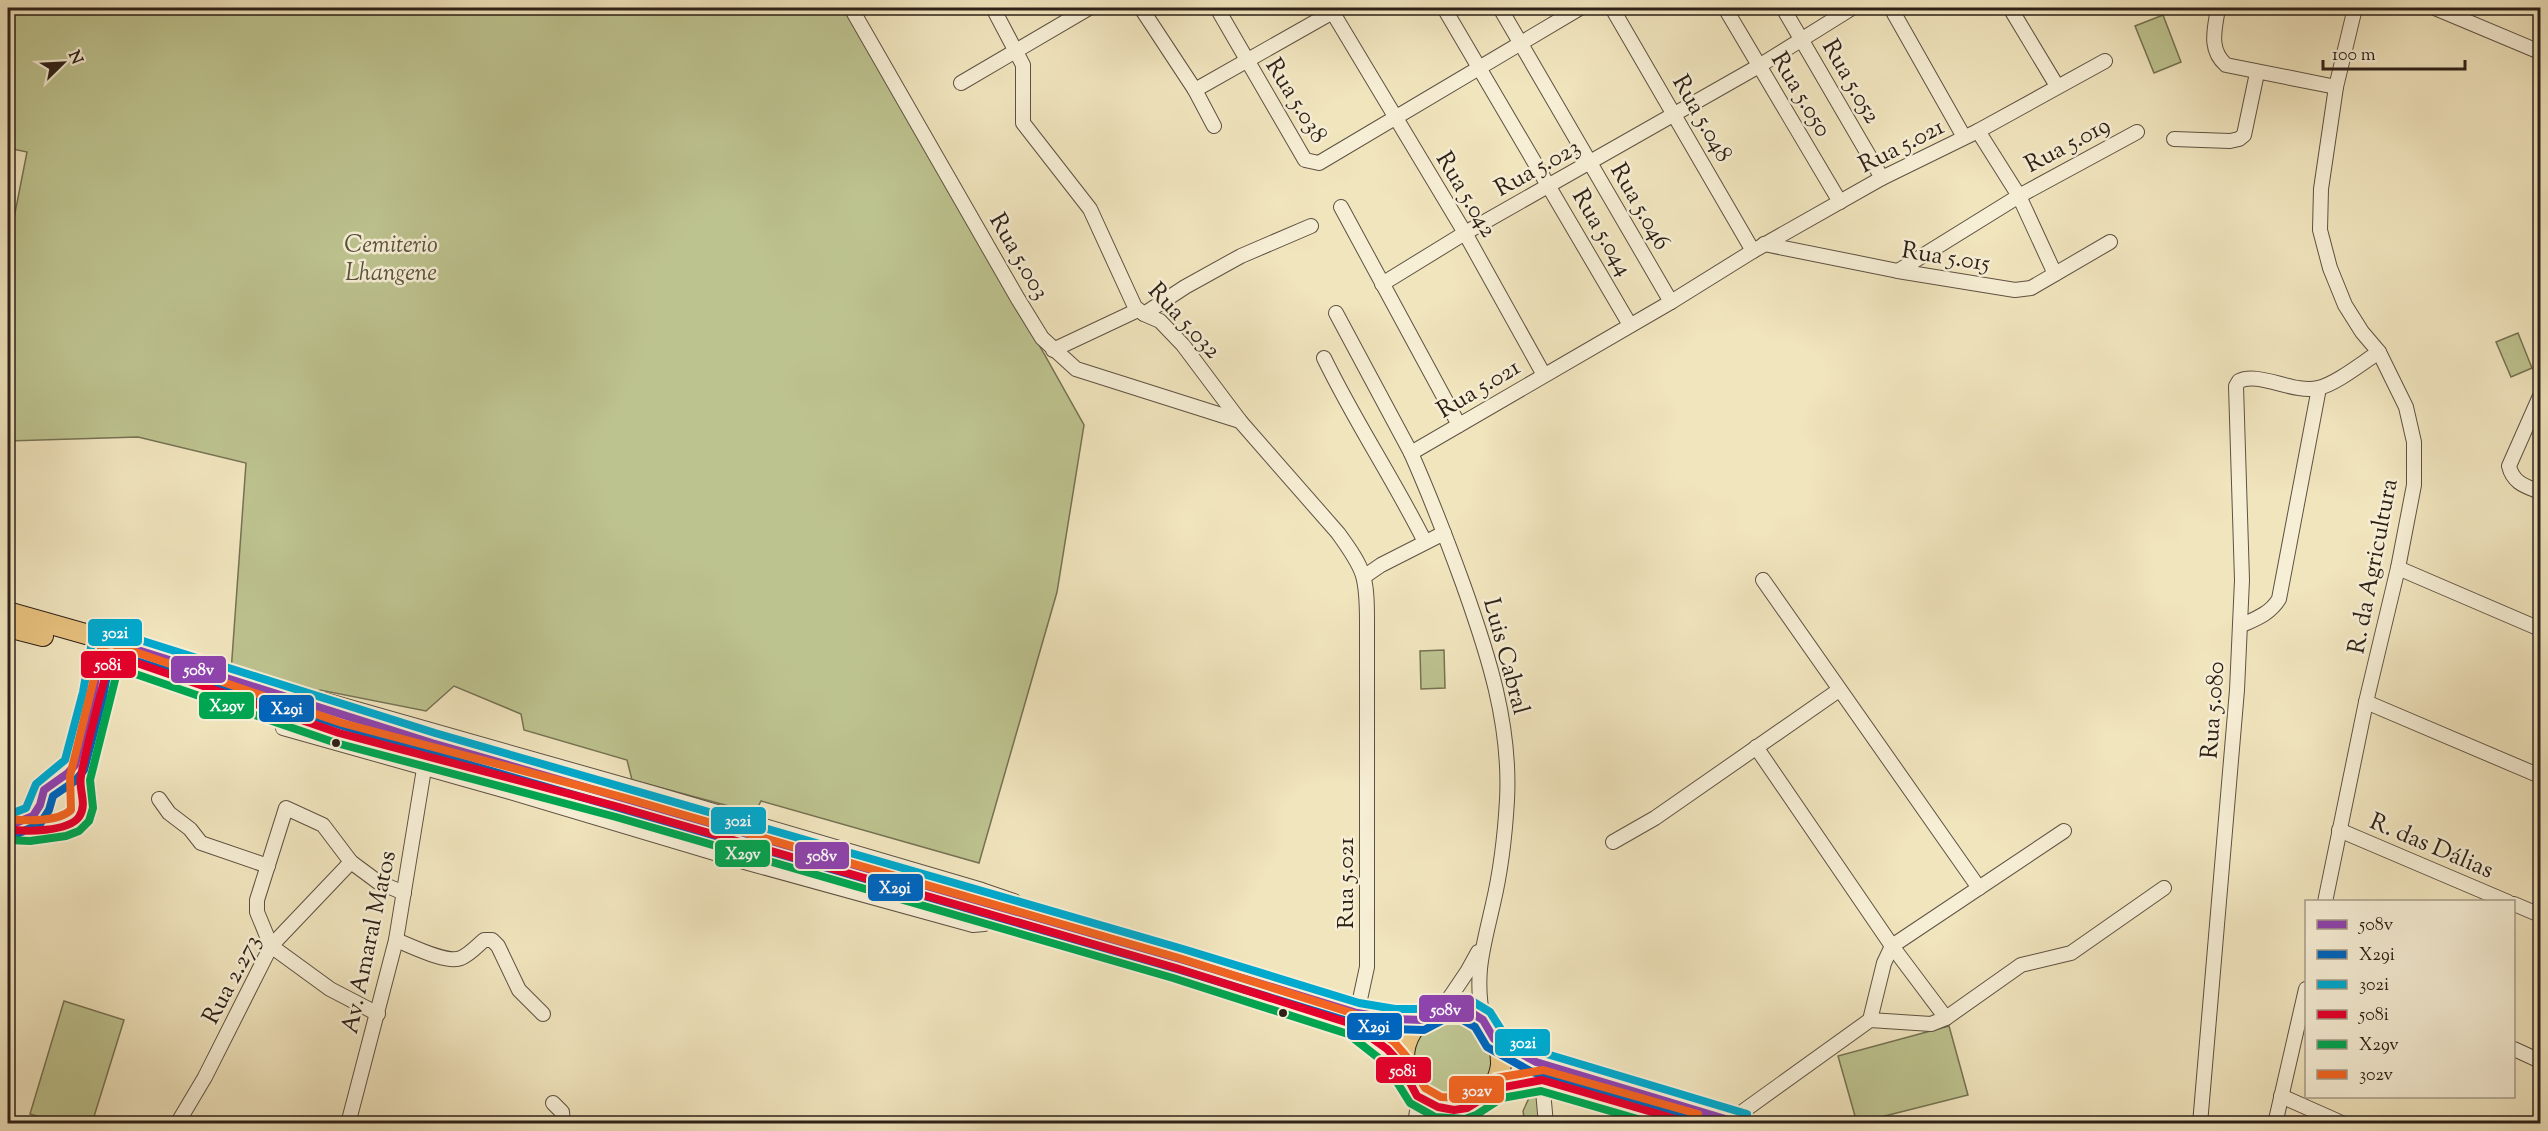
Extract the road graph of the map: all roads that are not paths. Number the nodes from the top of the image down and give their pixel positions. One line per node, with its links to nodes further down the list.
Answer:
1 (852, 8): 56 (street, Rua 5.003)
2 (993, 8): 21 (street, Rua 5.032)
3 (1089, 8): 21 (street)
4 (1141, 8): 31 (street)
5 (1217, 8): 24 (street, Rua 5.038)
6 (1444, 8): 25 (street, Rua 5.044)
7 (1500, 8): 20 (street, Rua 5.046)
8 (1580, 8): 20 (street)
9 (1612, 8): 32 (street, Rua 5.048)
10 (1725, 8): 26 (street, Rua 5.050)
11 (1783, 8): 19 (street, Rua 5.052)
12 (1852, 8): 19 (street, Rua 5.023)
13 (1891, 8): 37 (street)
14 (2010, 8): 29 (street)
15 (2218, 8): 27 (street)
16 (2355, 8): 30 (street, R. da Agricultura)
17 (2435, 8): 22 (street)
18 (1334, 9): 24 (street); 33 (street, Rua 5.042)
19 (1802, 38): 26 (street, Rua 5.023); 40 (street, Rua 5.052)
20 (1520, 43): 25 (street); 39 (street, Rua 5.046)
21 (1016, 51): 28 (street); 53 (street, Rua 5.032)
22 (2541, 52)
23 (2105, 61): 29 (street, Rua 5.021)
24 (1248, 62): 31 (street); 33 (street, Rua 5.038)
25 (1479, 66): 33 (street); 41 (street, Rua 5.044)
26 (1759, 66): 32 (street, Rua 5.023); 43 (street, Rua 5.050)
27 (2258, 73): 30 (street); 38 (street)
28 (961, 82)
29 (2057, 86): 35 (street, Rua 5.021)
30 (2336, 87): 57 (street, R. da Agricultura)
31 (1195, 90): 34 (street)
32 (1676, 114): 39 (street, Rua 5.023); 48 (street, Rua 5.048)
33 (1394, 118): 46 (street, Rua 5.042)
34 (1214, 126)
35 (1978, 131): 37 (street, Rua 5.021); 42 (street)
36 (2137, 132): 42 (street, Rua 5.019)
37 (1964, 137): 40 (street, Rua 5.021)
38 (2174, 139)
39 (1590, 163): 41 (street, Rua 5.023); 52 (street, Rua 5.046)
40 (1882, 178): 43 (street, Rua 5.021)
41 (1550, 185): 46 (street, Rua 5.023); 55 (street, Rua 5.044)
42 (2019, 196): 49 (street, Rua 5.019); 50 (street)
43 (1840, 202): 48 (street, Rua 5.021)
44 (1341, 207): 51 (street)
45 (1311, 226): 53 (street)
46 (1465, 233): 51 (street, Rua 5.023); 59 (street, Rua 5.042)
47 (2110, 242): 50 (street, Rua 5.015)
48 (1759, 248): 49 (street, Rua 5.015); 52 (street, Rua 5.021)
49 (1898, 271): 50 (street, Rua 5.015)
50 (2055, 274)
51 (1382, 284): 63 (street)
52 (1671, 302): 55 (street, Rua 5.021)
53 (1141, 312): 56 (street); 62 (street, Rua 5.032)
54 (1336, 313): 64 (street)
55 (1630, 325): 59 (street, Rua 5.021)
56 (1053, 350): 62 (street, Rua 5.003)
57 (2379, 352): 60 (street); 68 (street, R. da Agricultura)
58 (1324, 358): 67 (street)
59 (1544, 375): 63 (street, Rua 5.021)
60 (2319, 388): 72 (street); 72 (street, Rua 5.080)
61 (2541, 396): 65 (street)
62 (1240, 420): 69 (street, Rua 5.032)
63 (1459, 425): 64 (street, Rua 5.021)
64 (1411, 453): 66 (street)
65 (2541, 492)
66 (1444, 533): 67 (street); 103 (street, Luis Cabral)
67 (1425, 542): 69 (street)
68 (2398, 568): 74 (street); 78 (street, R. da Agricultura)
69 (1365, 576): 109 (street, Rua 5.021)
70 (1763, 580): 76 (street)
71 (8, 612): 75 (highway)
72 (2240, 626): 133 (street, Rua 5.080)
73 (8, 627): 75 (highway)
74 (2541, 629)
75 (107, 647): 77 (highway); 79 (highway); 83 (main road); 84 (main road)
76 (1839, 690): 80 (street); 94 (street)
77 (276, 693): 100 (highway); 100 (street)
78 (2366, 702): 82 (street); 89 (street, R. da Agricultura)
79 (284, 714): 81 (street); 102 (highway)
80 (1756, 747): 91 (street); 106 (street)
81 (424, 769): 96 (street, Av. Amaral Matos); 102 (street)
82 (2541, 776)
83 (54, 783): 84 (main road); 86 (main road)
84 (78, 789): 87 (main road)
85 (159, 799): 93 (street)
86 (40, 805): 87 (main road); 88 (main road)
87 (57, 826): 88 (main road)
88 (8, 827)
89 (2339, 830): 97 (street, R. da Agricultura); 98 (street, R. das Dálias)
90 (2064, 831): 94 (street)
91 (1612, 842)
92 (351, 862): 93 (street); 96 (street); 105 (street, Rua 2.273)
93 (268, 866): 105 (street)
94 (1979, 888): 106 (street)
95 (2164, 888): 112 (street)
96 (404, 893): 104 (street, Av. Amaral Matos)
97 (2325, 900)
98 (2503, 900)
99 (2515, 904): 101 (street, R. das Dálias)
100 (1030, 915): 109 (highway)
101 (2541, 915)
102 (998, 917): 119 (highway)
103 (1484, 936): 108 (street, Luis Cabral); 114 (street, Luis Cabral)
104 (396, 940): 110 (street, Av. Amaral Matos); 111 (street)
105 (271, 946): 110 (street); 127 (street, Rua 2.273)
106 (1892, 946): 112 (street); 115 (street)
107 (2305, 997): 122 (street)
108 (1442, 1009): 113 (highway); 114 (highway)
109 (1357, 1012): 113 (highway)
110 (378, 1014): 128 (street, Av. Amaral Matos)
111 (543, 1014)
112 (1946, 1018): 115 (street)
113 (1423, 1020): 119 (highway)
114 (1484, 1020): 116 (highway)
115 (1870, 1020): 126 (street)
116 (1494, 1039): 121 (highway); 126 (highway)
117 (2515, 1049): 118 (street)
118 (2541, 1060)
119 (1403, 1068): 123 (highway)
120 (1542, 1080): 121 (highway); 131 (street); 132 (highway)
121 (1491, 1090): 125 (highway)
122 (2281, 1095): 134 (street); 135 (street)
123 (1419, 1098): 125 (highway); 130 (street)
124 (553, 1103): 129 (street)
125 (1442, 1117)
126 (1738, 1122)
127 (177, 1124)
128 (348, 1124)
129 (563, 1124)
130 (1415, 1124)
131 (1546, 1124)
132 (1695, 1124)
133 (2200, 1124)
134 (2275, 1124)
135 (2344, 1124)

